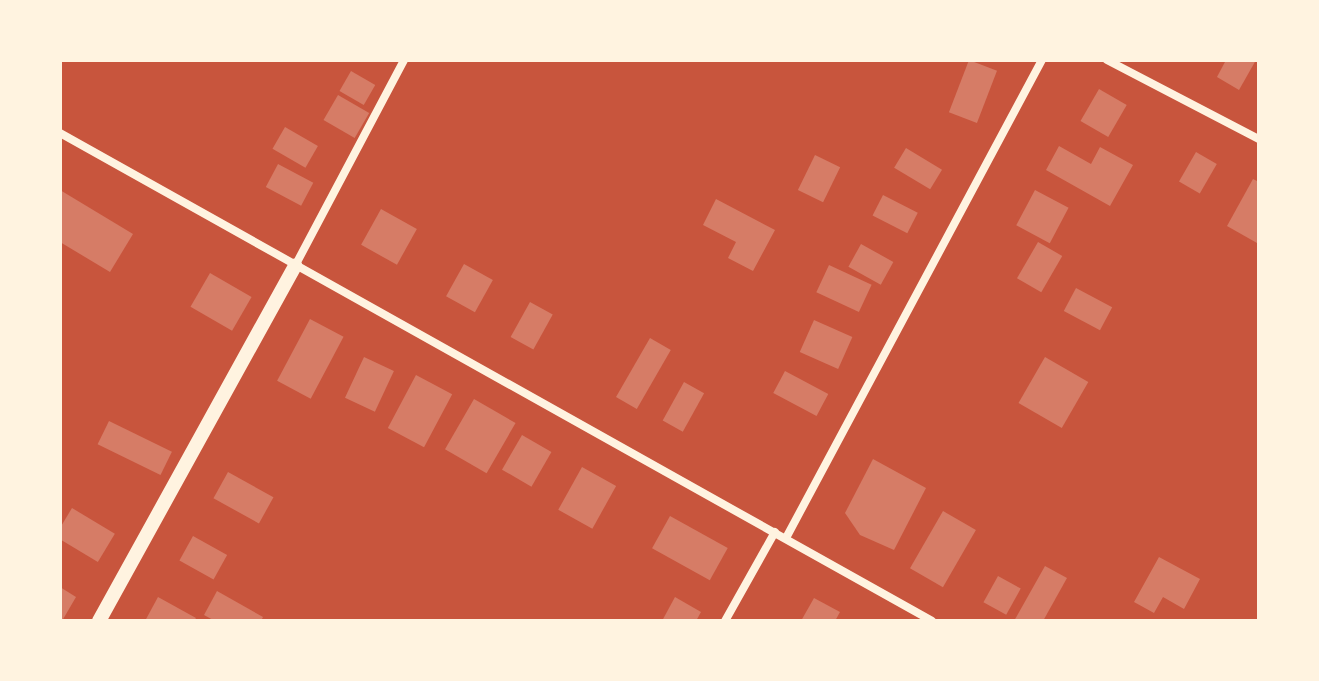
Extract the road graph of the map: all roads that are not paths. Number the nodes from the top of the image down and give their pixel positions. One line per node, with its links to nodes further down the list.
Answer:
1 (404, 60): 6 (street)
2 (1042, 60): 8 (street)
3 (1107, 60): 5 (street)
4 (60, 133): 6 (street)
5 (1259, 139)
6 (295, 266): 7 (street); 9 (street)
7 (775, 532): 8 (street); 10 (street)
8 (786, 538): 11 (street)
9 (99, 621)
10 (725, 621)
11 (932, 621)

